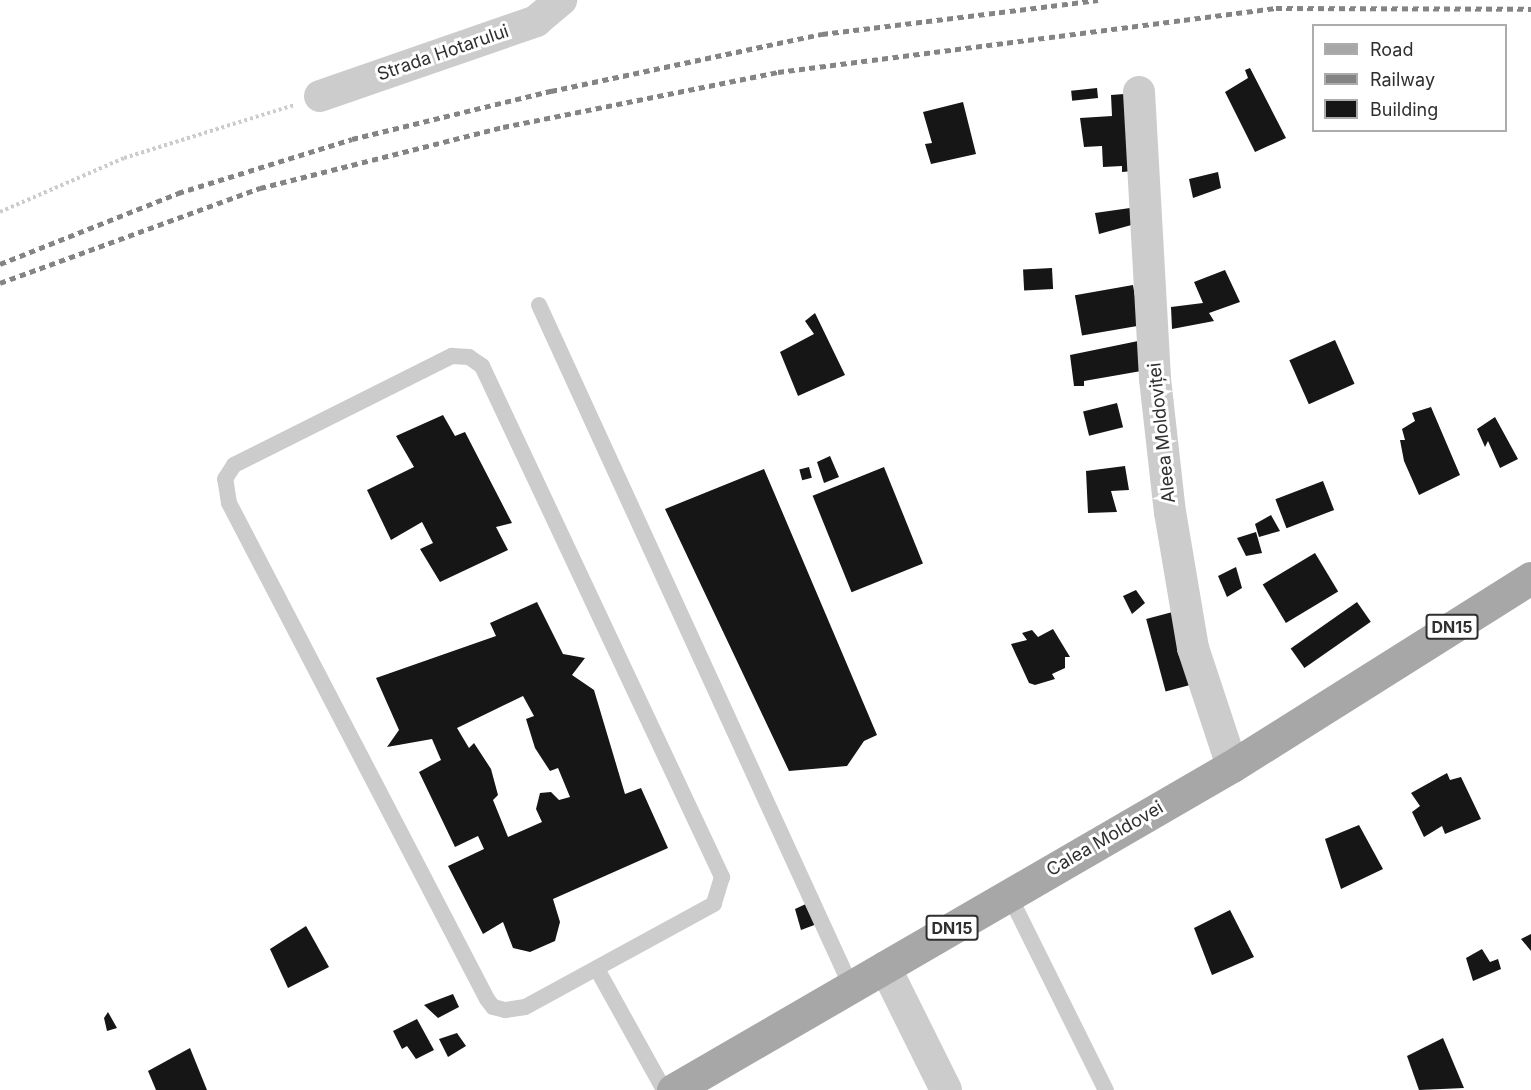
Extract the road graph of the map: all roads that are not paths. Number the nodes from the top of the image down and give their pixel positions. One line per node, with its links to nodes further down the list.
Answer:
1 (561, 0): 3 (street, Strada Hotarului)
2 (1139, 92): 8 (street, Aleea Moldoviței)
3 (320, 96)
4 (539, 305): 12 (lane)
5 (1531, 578): 7 (main road, Calea Moldovei / DN15)
6 (1531, 599): 7 (main road)
7 (1372, 676): 8 (main road, Calea Moldovei / DN15)
8 (1232, 766): 9 (main road, Calea Moldovei / DN15)
9 (1009, 895): 10 (main road, Calea Moldovei / DN15); 16 (lane)
10 (885, 967): 12 (main road, Calea Moldovei / DN15); 15 (street)
11 (597, 969): 11 (lane); 13 (lane)
12 (851, 986): 14 (main road, Calea Moldovei / DN15)
13 (664, 1090)
14 (673, 1090)
15 (946, 1090)
16 (1106, 1090)

